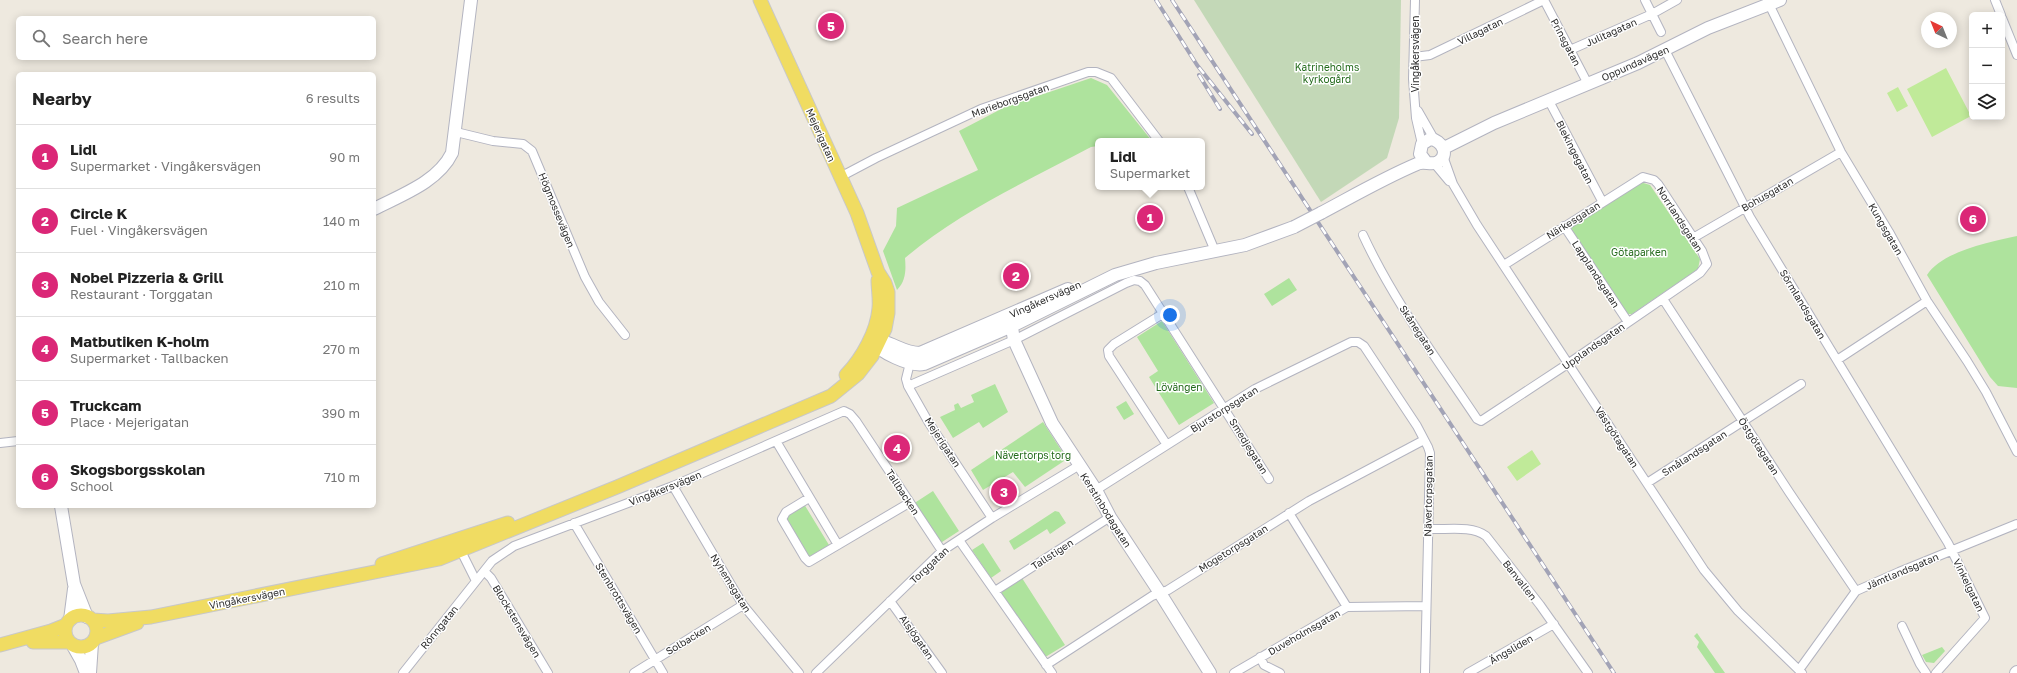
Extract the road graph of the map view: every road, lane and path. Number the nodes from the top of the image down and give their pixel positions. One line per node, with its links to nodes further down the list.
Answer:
1 (471, 0): 20 (main road)
2 (760, 0): 24 (main road, Mejerigatan)
3 (1415, 0): 16 (street, Vingåkersvägen)
4 (1544, 0): 13 (street, Prinsgatan); 16 (street, Villagatan)
5 (1645, 0): 10 (street)
6 (1677, 0): 10 (street, Julitagatan)
7 (1995, 0): 9 (street)
8 (1772, 1): 14 (main road, Oppundavägen); 23 (street, Kungsgatan)
9 (2000, 12)
10 (1652, 14): 12 (street); 13 (street, Julitagatan)
11 (2005, 24): 15 (street)
12 (1661, 32)
13 (1570, 50): 17 (street, Prinsgatan)
14 (1665, 50): 17 (main road, Oppundavägen); 29 (street, Sörmlandsgatan)
15 (2017, 55)
16 (1414, 57): 19 (street, Vingåkersvägen)
17 (1588, 84): 18 (main road, Oppundavägen)
18 (1549, 101): 22 (main road, Oppundavägen); 28 (street, Blekingegatan)
19 (1415, 107): 22 (street, Vingåkersvägen); 22 (street, Vingåkersvägen)
20 (456, 132): 30 (main road); 42 (street, Högmossevägen)
21 (1157, 138): 24 (street, Marieborgsgatan)
22 (1433, 151): 26 (street, Västgötagatan); 26 (street, Västgötagatan); 34 (main road, Vingåkersvägen, bridge)
23 (1841, 152): 29 (street, Bohusgatan); 38 (street, Kungsgatan)
24 (840, 177): 44 (main road, Mejerigatan)
25 (1644, 177): 28 (street, Närkesgatan); 33 (street, Norrlandsgatan)
26 (1453, 184): 35 (street, Västgötagatan)
27 (1189, 190): 34 (street)
28 (1602, 201): 31 (street, Närkesgatan)
29 (1745, 207): 33 (street, Bohusgatan); 47 (street, Sörmlandsgatan)
30 (376, 208)
31 (1564, 226): 35 (street, Närkesgatan); 41 (street, Lapplandsgatan)
32 (1362, 235): 53 (street, Skånegatan)
33 (1693, 238): 36 (street, Norrlandsgatan)
34 (1215, 251): 40 (main road, Vingåkersvägen)
35 (1504, 265): 48 (street, Västgötagatan)
36 (1705, 268): 37 (street, Upplandsgatan)
37 (1663, 299): 41 (street, Upplandsgatan); 54 (street, Östgötagatan)
38 (1927, 301): 47 (street); 60 (street, Kungsgatan)
39 (1164, 313): 43 (street, Vingåkersvägen); 51 (street, Smedjegatan); 59 (street)
40 (1011, 320): 43 (main road, Vingåkersvägen); 46 (main road, Vingåkersvägen)
41 (1628, 322): 48 (street, Upplandsgatan)
42 (625, 335)
43 (1014, 340): 50 (street, Vingåkersvägen); 61 (main road, Kerstinbodagatan)
44 (876, 342): 46 (main road, Vingåkersvägen); 76 (main road, Vingåkersvägen)
45 (1358, 342): 51 (street, Bjurstorpsgatan); 55 (street, Nävertorpsgatan)
46 (912, 358): 50 (street)
47 (1837, 360): 79 (street, Sörmlandsgatan)
48 (1569, 363): 53 (street, Upplandsgatan); 63 (street, Västgötagatan)
49 (1801, 384): 54 (street, Smålandsgatan)
50 (908, 386): 71 (street, Mejerigatan)
51 (1225, 408): 59 (street, Bjurstorpsgatan); 62 (street, Smedjegatan)
52 (850, 414): 57 (street, Vingåkersvägen); 67 (street, Tallbacken)
53 (1480, 420)
54 (1743, 422): 63 (street, Smålandsgatan); 84 (street, Östgötagatan)
55 (1424, 440): 69 (street, Mogetorpsgatan); 74 (street, Nävertorpsgatan)
56 (16, 441): 58 (street)
57 (776, 441): 64 (street, Vingåkersvägen); 66 (street)
58 (0, 443)
59 (1167, 444): 65 (street, Bjurstorpsgatan)
60 (2017, 452)
61 (1078, 466): 65 (main road, Kerstinbodagatan); 71 (street, Torggatan)
62 (1269, 479)
63 (1647, 483): 101 (street, Västgötagatan)
64 (673, 486): 72 (street, Vingåkersvägen); 87 (street, Nyhemsgatan)
65 (1096, 490): 70 (main road, Kerstinbodagatan)
66 (809, 498): 77 (street); 77 (street)
67 (910, 503): 77 (street); 78 (street, Tallbacken)
68 (61, 508): 82 (main road)
69 (1289, 513): 85 (street, Mogetorpsgatan); 89 (street)
70 (1110, 517): 83 (street, Tallstigen); 85 (main road, Kerstinbodagatan)
71 (992, 518): 75 (street, Torggatan)
72 (574, 523): 80 (street, Vingåkersvägen); 99 (street, Stenbrottsvägen)
73 (2017, 524): 79 (street, Jämtlandsgatan)
74 (1428, 529): 88 (street, Nävertorpsgatan); 93 (street, Banvallen)
75 (959, 540): 78 (street, Torggatan); 83 (street)
76 (459, 545): 81 (street); 90 (main road, Vingåkersvägen)
77 (838, 545)
78 (942, 550): 86 (street, Torggatan)
79 (1952, 550): 84 (street, Jämtlandsgatan); 119 (street, Vinkelgatan)
80 (484, 571): 81 (street, Rönngatan); 105 (street, Blockstensvägen)
81 (476, 581): 104 (street, Rönngatan)
82 (74, 584): 91 (main road); 92 (main road)
83 (995, 591): 100 (street)
84 (1856, 591): 101 (street, Jämtlandsgatan)
85 (1160, 593): 100 (street, Mogetorpsgatan); 112 (main road, Kerstinbodagatan)
86 (890, 602): 109 (street, Torggatan); 110 (street, Alsjögatan)
87 (743, 605): 99 (street, Solbacken); 108 (street, Nyhemsgatan)
88 (1426, 606): 89 (street, Duveholmsgatan); 115 (street, Nävertorpsgatan)
89 (1347, 607): 98 (street, Duveholmsgatan)
90 (151, 617): 91 (main road, Vingåkersvägen); 95 (main road, Vingåkersvägen)
91 (90, 618): 92 (main road, Vingåkersvägen); 95 (main road)
92 (68, 622): 96 (main road); 97 (main road, Vingåkersvägen)
93 (1554, 624): 116 (street, Ängsliden); 117 (street, Banvallen)
94 (1902, 626): 118 (street)
95 (94, 640): 96 (main road, Vingåkersvägen); 103 (main road)
96 (70, 643): 97 (main road, Vingåkersvägen); 102 (main road)
97 (4, 644)
98 (1260, 657): 113 (street, Duveholmsgatan); 114 (street)
99 (655, 659): 106 (street, Solbacken); 107 (street, Stenbrottsvägen)
100 (1046, 665): 111 (street)
101 (1800, 672)
102 (86, 673)
103 (90, 673)
104 (403, 673)
105 (548, 673)
106 (634, 673)
107 (663, 673)
108 (799, 673)
109 (816, 673)
110 (942, 673)
111 (1052, 673)
112 (1210, 673)
113 (1234, 673)
114 (1280, 673)
115 (1425, 673)
116 (1468, 673)
117 (1588, 673)
118 (1926, 673)
119 (1936, 673)

